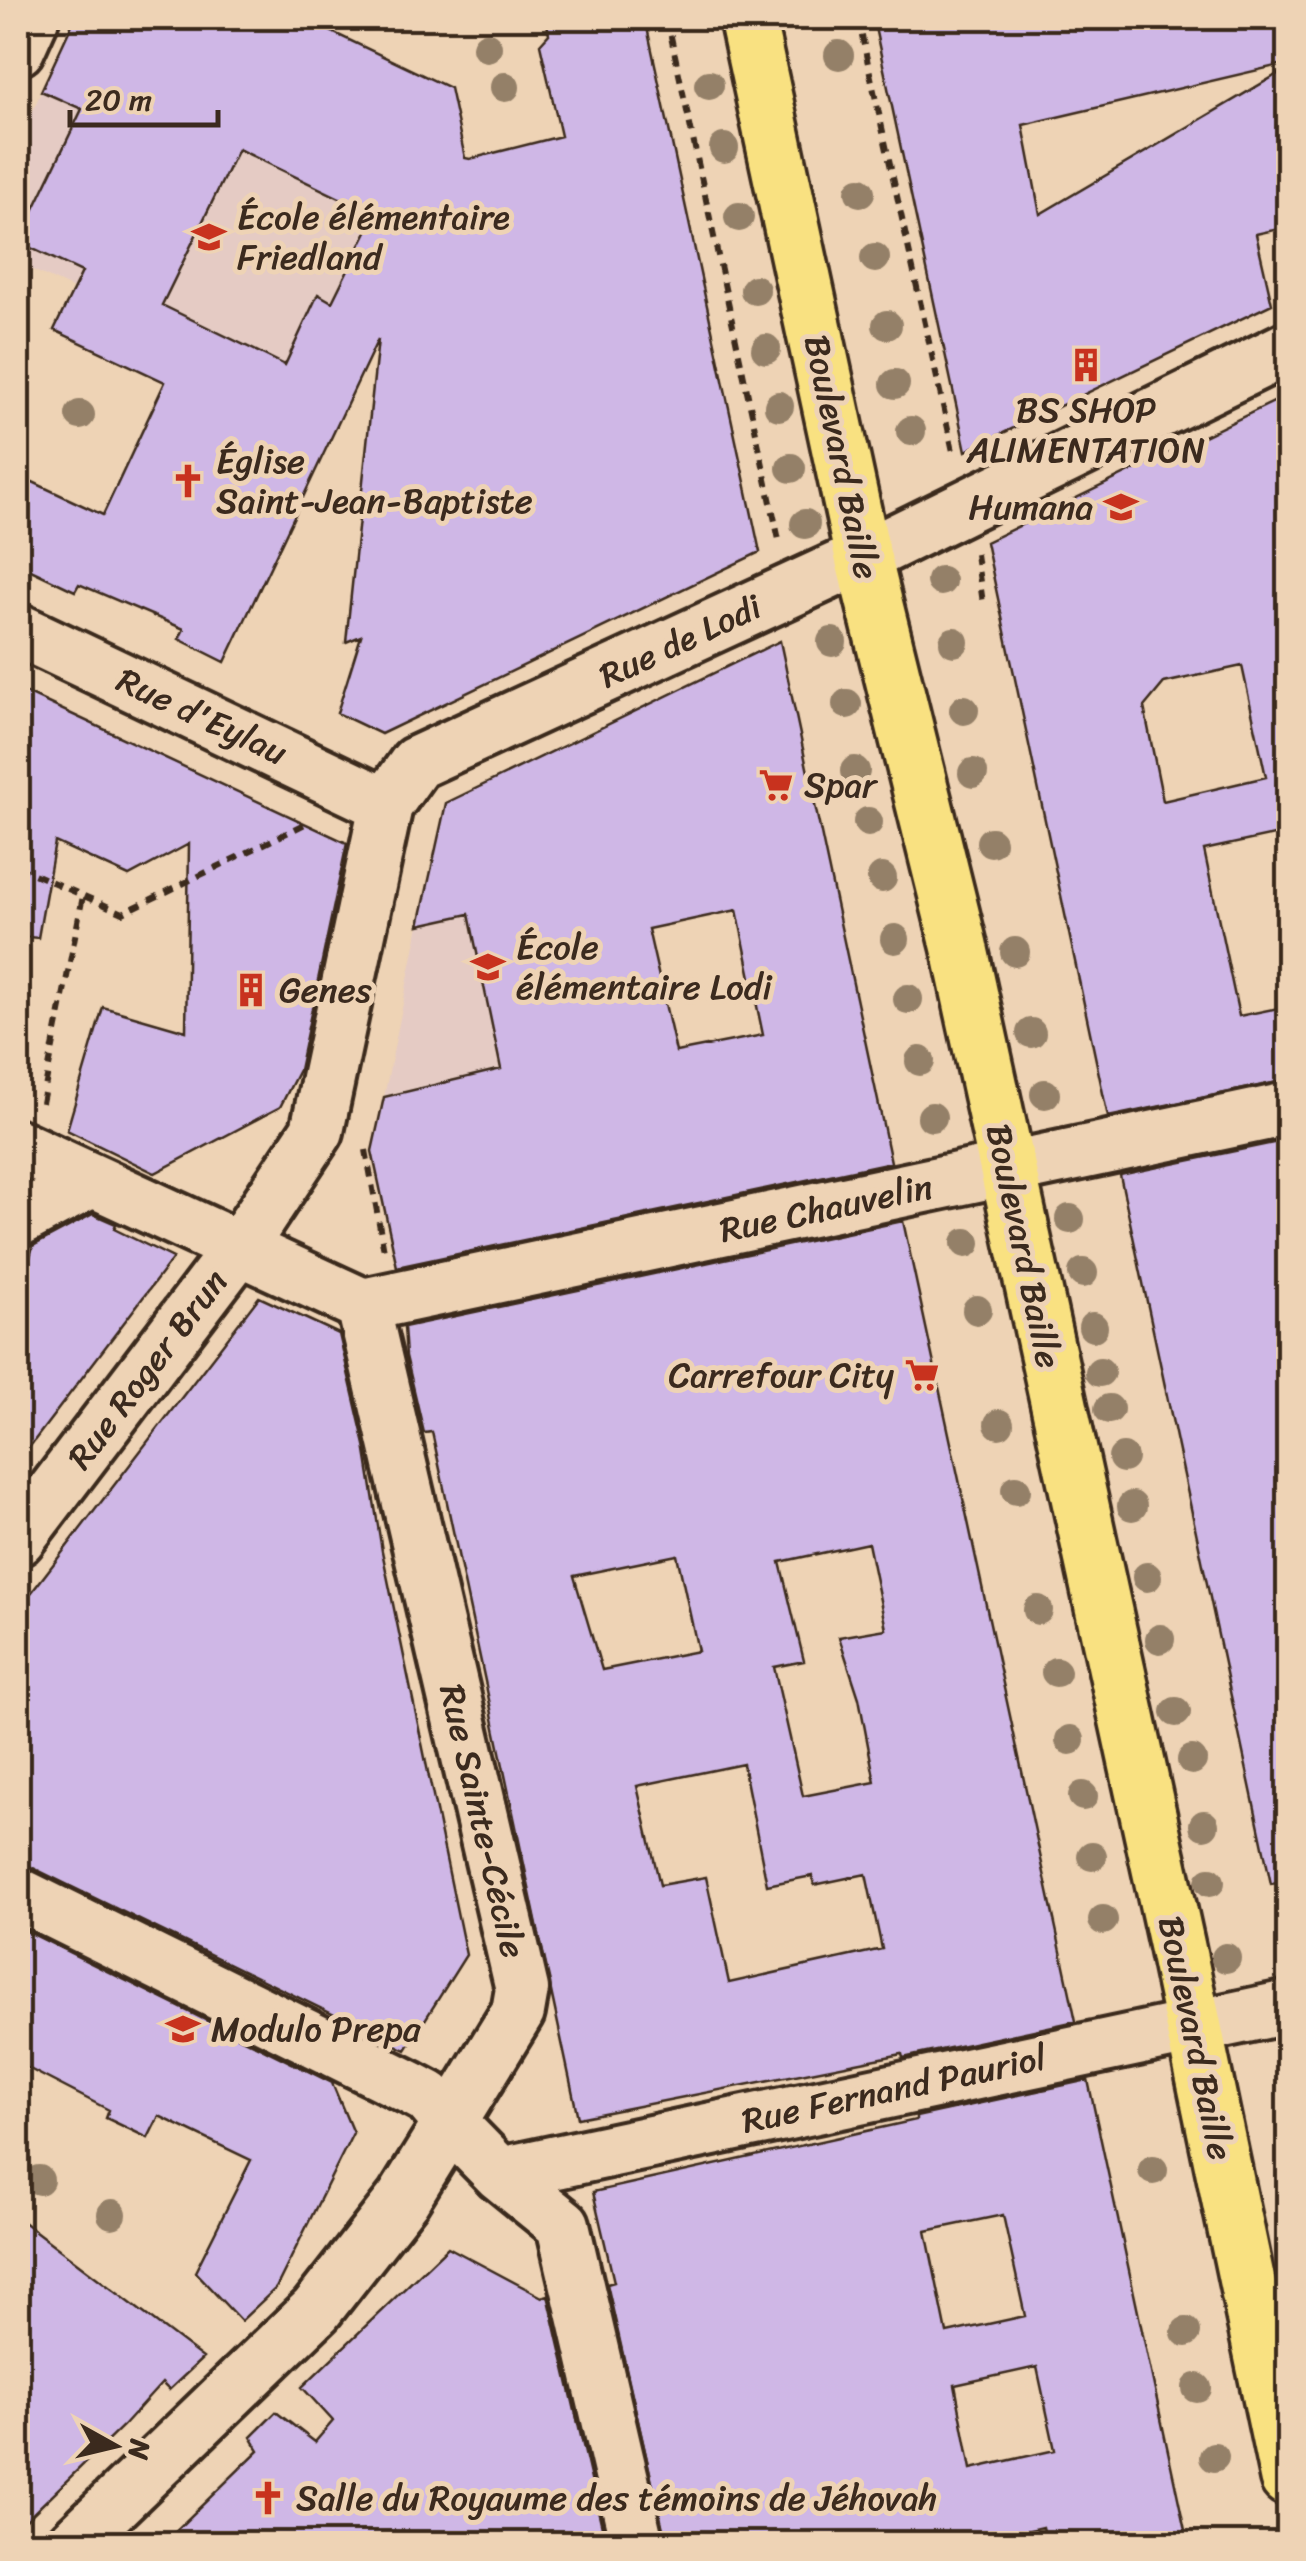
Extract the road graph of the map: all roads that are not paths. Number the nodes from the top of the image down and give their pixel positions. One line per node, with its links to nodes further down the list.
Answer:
1 (32, 18): 3 (street)
2 (747, 18): 5 (main road, Boulevard Baille)
3 (18, 48)
4 (1288, 348): 5 (street, Rue de Lodi)
5 (863, 557): 7 (street, Rue de Lodi); 10 (main road, Boulevard Baille)
6 (18, 630): 7 (street, Rue d'Eylau)
7 (386, 805): 13 (street, Rue de Lodi)
8 (1288, 1108): 10 (street, Rue Chauvelin)
9 (25, 1149): 11 (street)
10 (1007, 1169): 14 (street, Rue Chauvelin); 18 (main road, Boulevard Baille)
11 (91, 1180): 12 (street); 13 (street)
12 (18, 1220)
13 (240, 1247): 14 (street); 15 (street, Rue Roger Brun)
14 (376, 1287): 19 (street, Rue Sainte-Cécile)
15 (18, 1539)
16 (18, 1894): 19 (street)
17 (1288, 2006): 18 (street, Rue Fernand Pauriol)
18 (1194, 2026): 20 (street, Rue Fernand Pauriol); 21 (main road, Boulevard Baille)
19 (450, 2123): 20 (street); 22 (street, Rue Sainte-Cécile)
20 (500, 2174): 23 (street)
21 (1288, 2478)
22 (73, 2544)
23 (637, 2544)

